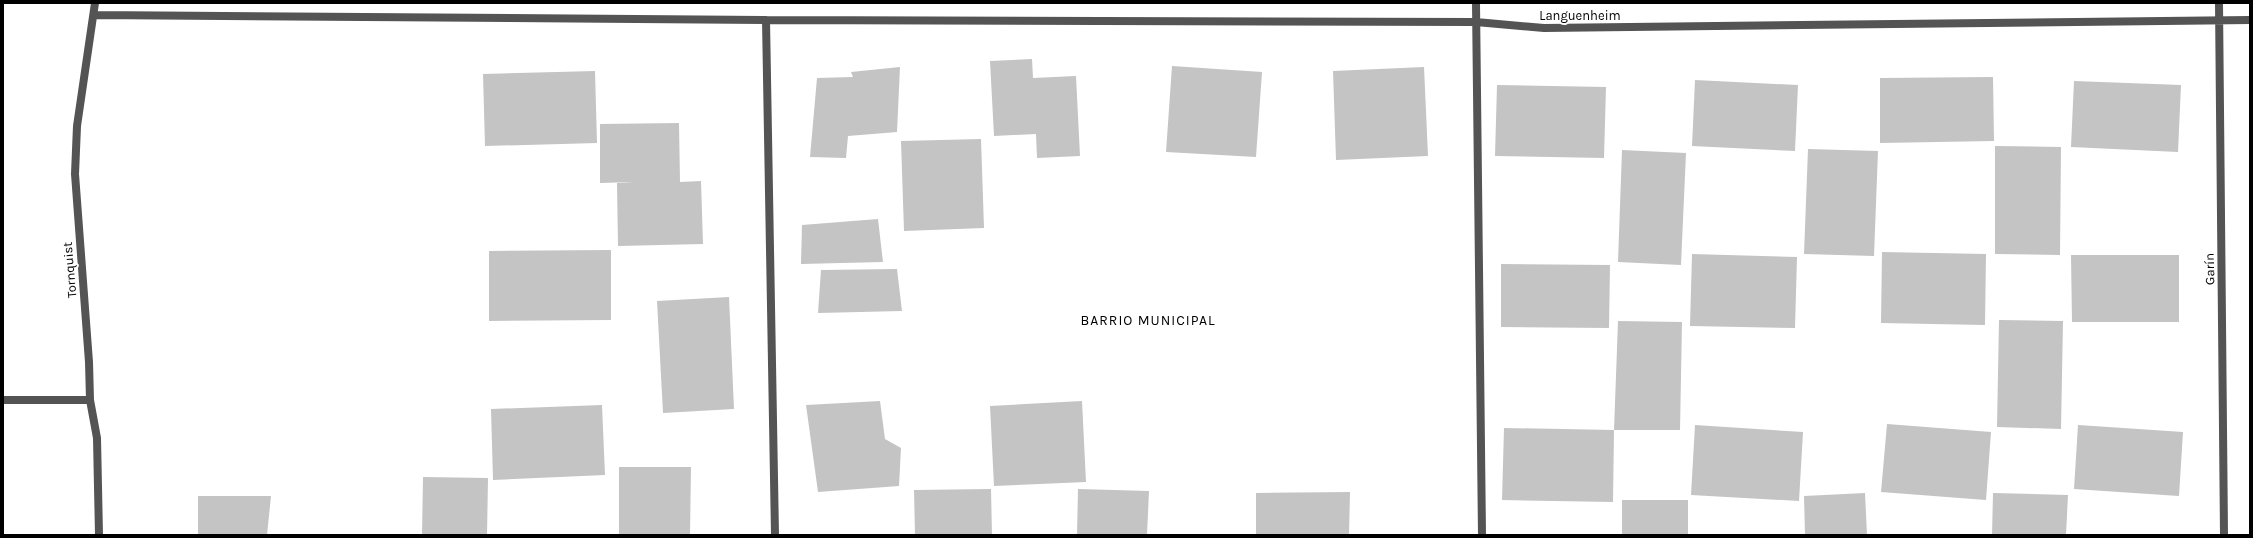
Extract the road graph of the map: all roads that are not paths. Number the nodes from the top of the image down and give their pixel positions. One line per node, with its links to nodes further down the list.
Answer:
1 (95, 3): 4 (street, Tornquist)
2 (1476, 3): 8 (street)
3 (2218, 3): 6 (street, Garín)
4 (95, 15): 5 (street, Languenheim); 10 (street, Tornquist)
5 (766, 20): 8 (street, Languenheim); 12 (street)
6 (2218, 20): 7 (street, Languenheim); 8 (street, Languenheim); 14 (street, Garín)
7 (2250, 20)
8 (1476, 22): 13 (street)
9 (3, 400): 10 (street)
10 (90, 400): 11 (street, Tornquist)
11 (99, 535)
12 (775, 535)
13 (1482, 535)
14 (2224, 535)

